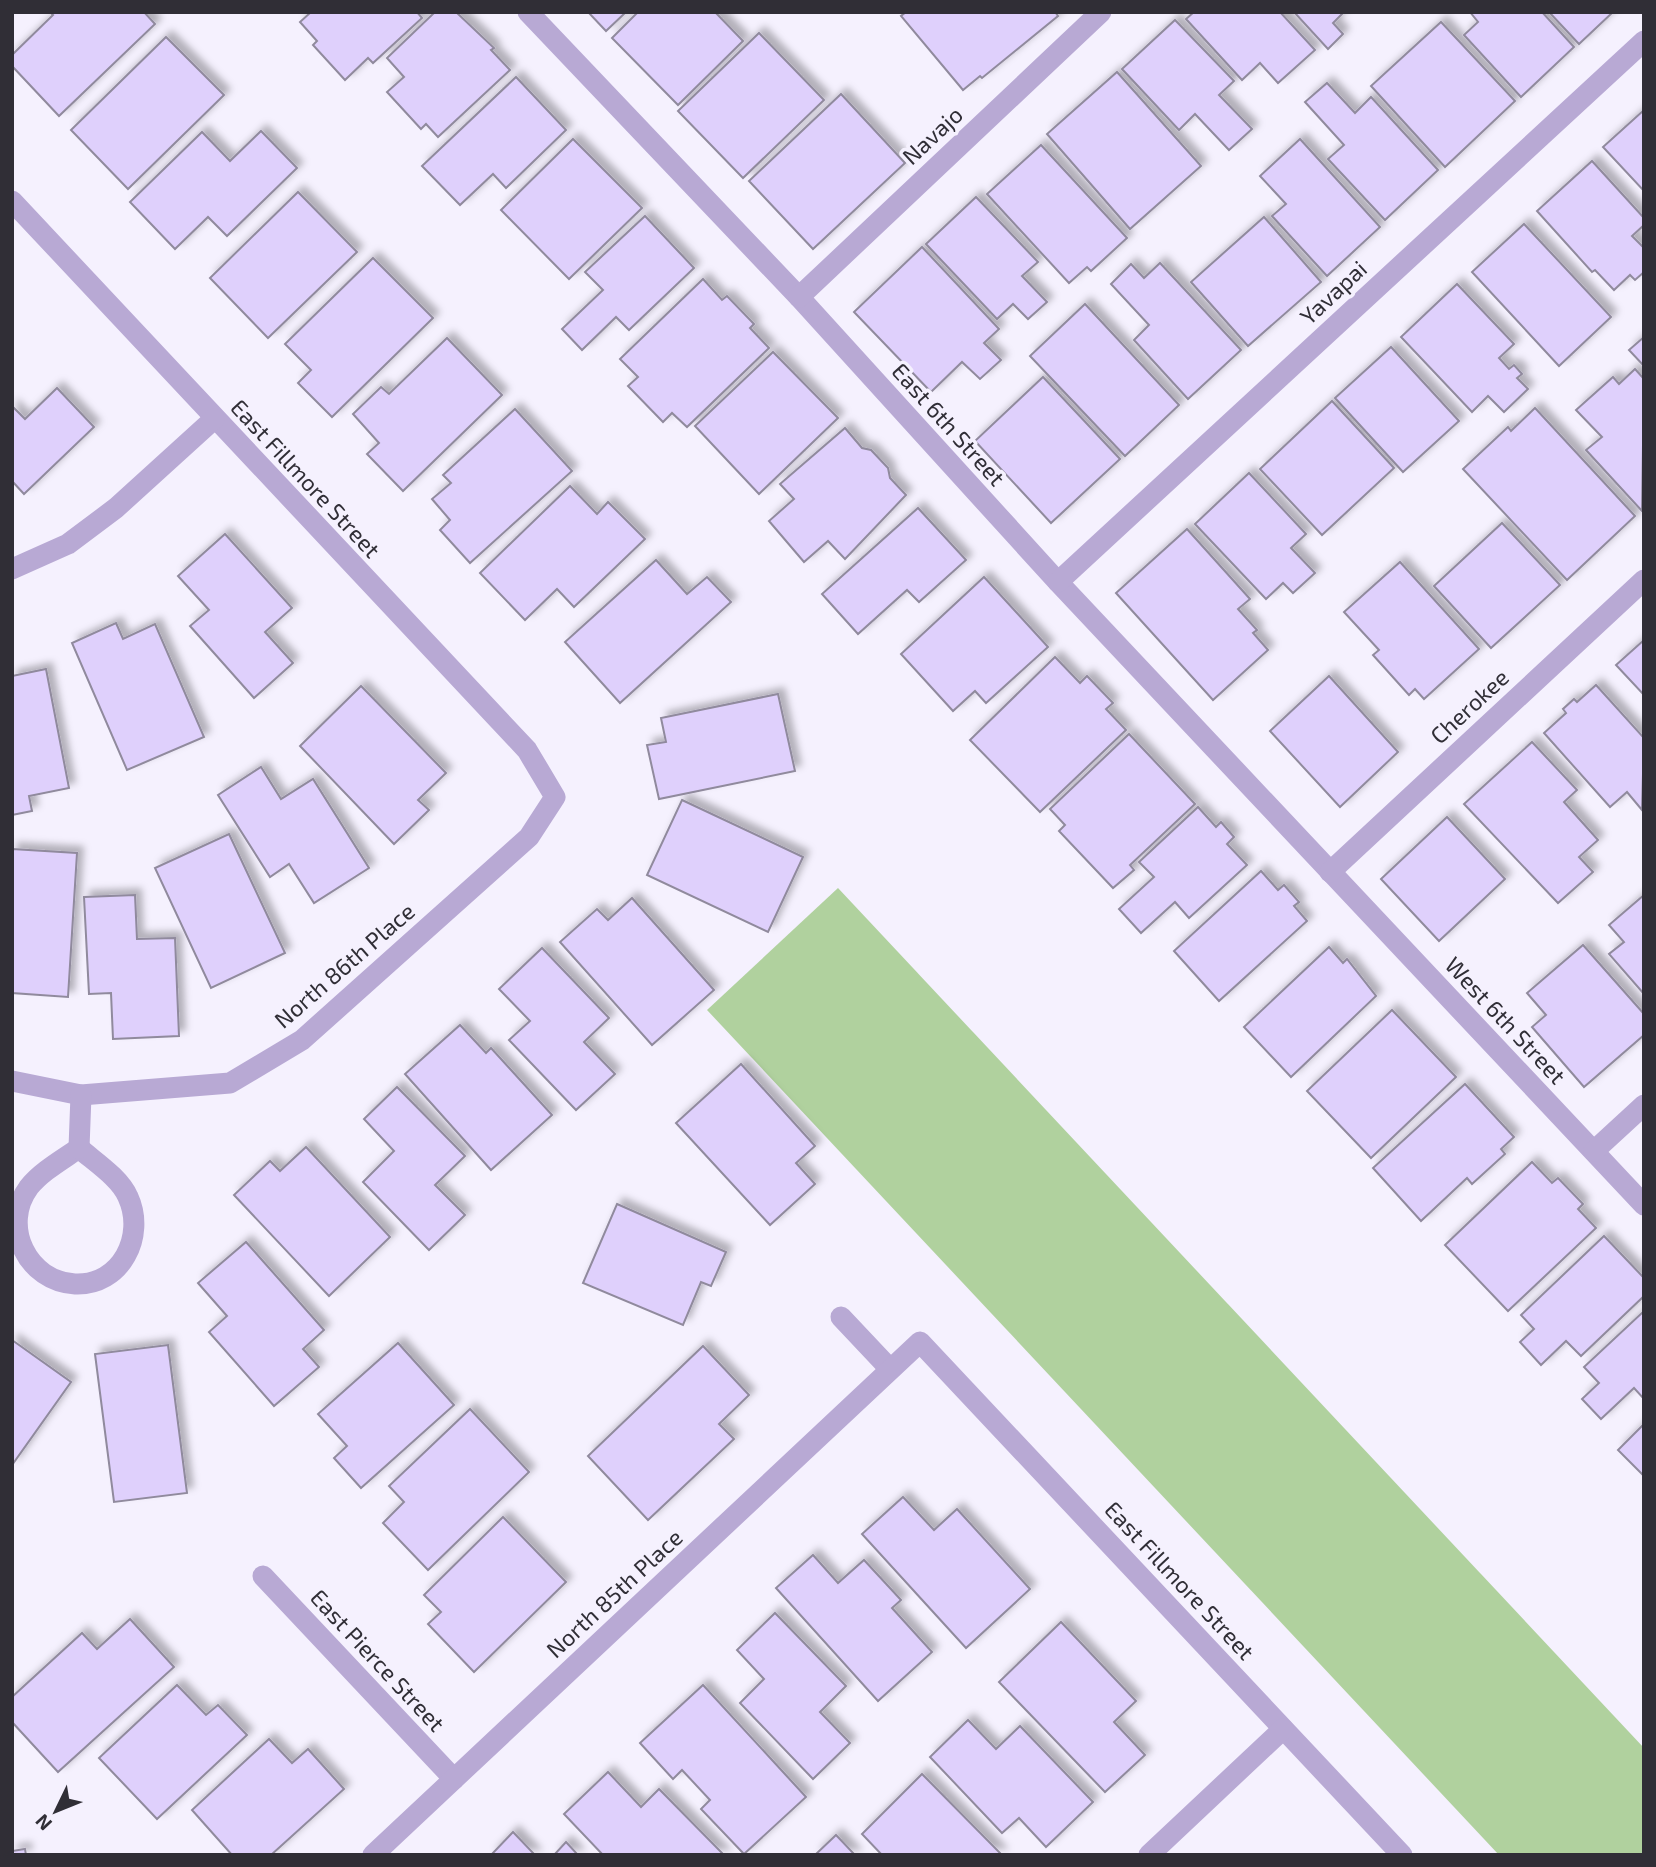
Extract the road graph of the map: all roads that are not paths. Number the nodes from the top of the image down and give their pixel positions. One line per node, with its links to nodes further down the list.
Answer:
1 (528, 12): 5 (street, East 6th Street)
2 (1101, 12): 5 (street, Navajo)
3 (1644, 41): 9 (street, Yavapai)
4 (12, 201): 6 (street, East Fillmore Street)
5 (799, 297): 9 (street, East 6th Street)
6 (214, 419): 7 (street); 10 (street, East Fillmore Street)
7 (12, 569)
8 (1644, 580): 11 (street, Cherokee)
9 (1058, 582): 11 (street, East 6th Street)
10 (555, 797): 13 (street, North 86th Place)
11 (1330, 872): 16 (street, West 6th Street)
12 (12, 1081): 13 (street, North 86th Place)
13 (81, 1095): 15 (street)
14 (1644, 1105): 16 (street)
15 (79, 1148): 15 (street)
16 (1594, 1151): 17 (street, West 6th Street)
17 (1644, 1205)
18 (841, 1317): 20 (street)
19 (920, 1342): 20 (street, North 85th Place); 22 (street, East Fillmore Street)
20 (890, 1369): 23 (street, North 85th Place)
21 (263, 1576): 23 (street, East Pierce Street)
22 (1283, 1729): 25 (street); 26 (street, East Fillmore Street)
23 (454, 1779): 24 (street, North 85th Place)
24 (373, 1855)
25 (1149, 1855)
26 (1402, 1855)

